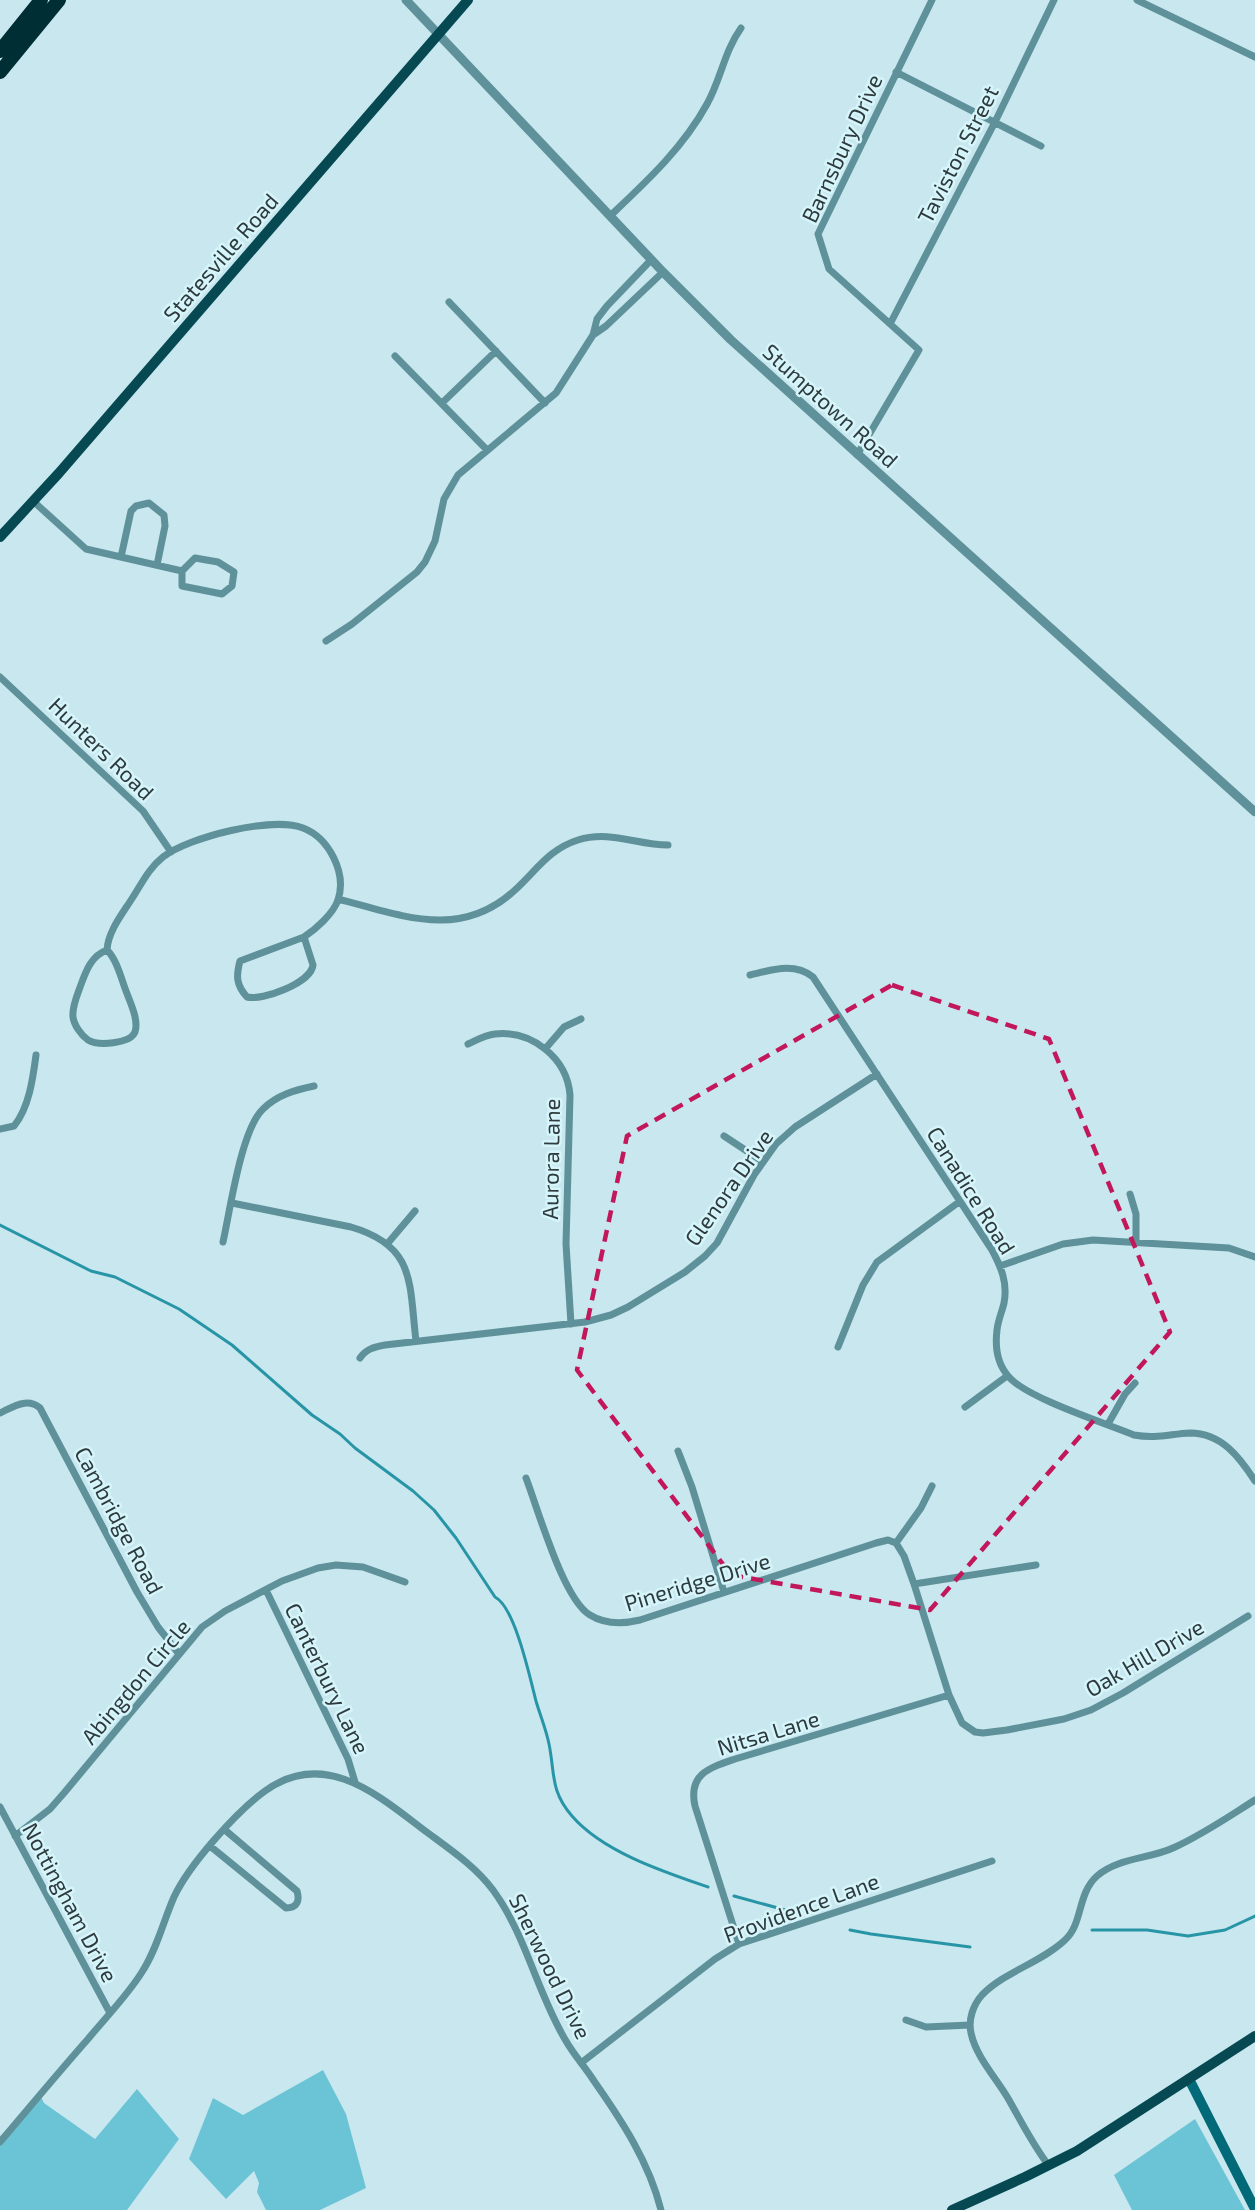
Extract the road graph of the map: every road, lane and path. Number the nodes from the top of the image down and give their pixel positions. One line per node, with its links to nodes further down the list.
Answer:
1 (41, 0): 10 (highway)
2 (59, 0): 12 (highway)
3 (406, 0): 9 (street, Stumptown Road)
4 (468, 0): 9 (main road, Statesville Road)
5 (932, 0): 13 (street, Barnsbury Drive)
6 (1054, 0): 14 (street, Taviston Street)
7 (1137, 0): 11 (street)
8 (741, 28): 16 (street)
9 (439, 34): 16 (street, Stumptown Road); 28 (main road, Statesville Road)
10 (0, 51)
11 (1255, 57)
12 (0, 72)
13 (896, 72): 14 (street); 20 (street, Barnsbury Drive)
14 (994, 122): 15 (street); 20 (street, Taviston Street)
15 (1041, 146)
16 (610, 216): 17 (street, Stumptown Road)
17 (651, 260): 18 (street, Stumptown Road); 21 (street)
18 (663, 272): 21 (street); 27 (street, Stumptown Road)
19 (449, 302): 22 (street)
20 (890, 324): 27 (street, Barnsbury Drive)
21 (593, 334): 25 (street)
22 (496, 351): 24 (street); 25 (street)
23 (395, 356): 24 (street)
24 (442, 403): 26 (street)
25 (545, 403): 26 (street)
26 (487, 450): 33 (street)
27 (857, 455): 35 (street, Stumptown Road)
28 (33, 501): 29 (main road, Statesville Road); 30 (street)
29 (0, 537)
30 (121, 557): 31 (street); 31 (street)
31 (157, 565): 32 (street)
32 (182, 571): 32 (street)
33 (326, 641)
34 (0, 677): 37 (street, Hunters Road)
35 (1255, 812)
36 (668, 845): 38 (street)
37 (171, 852): 38 (street); 40 (street)
38 (338, 899): 39 (street)
39 (304, 937): 39 (street)
40 (107, 950): 40 (street)
41 (750, 975): 46 (street, Canadice Road)
42 (581, 1019): 44 (street)
43 (468, 1044): 44 (street, Aurora Lane)
44 (545, 1049): 60 (street, Aurora Lane)
45 (36, 1055): 48 (street)
46 (877, 1074): 50 (street, Glenora Drive); 52 (street, Canadice Road)
47 (314, 1086): 53 (street)
48 (0, 1129)
49 (724, 1136): 50 (street)
50 (762, 1161): 60 (street, Glenora Drive)
51 (1130, 1194): 57 (street)
52 (960, 1202): 59 (street, Canadice Road); 62 (street)
53 (232, 1203): 55 (street); 56 (street)
54 (415, 1211): 56 (street)
55 (224, 1242)
56 (388, 1243): 61 (street)
57 (1136, 1243): 58 (street); 59 (street)
58 (1255, 1255)
59 (1000, 1266): 64 (street, Canadice Road)
60 (571, 1324): 61 (street, Glenora Drive)
61 (416, 1341): 63 (street, Glenora Drive)
62 (838, 1347)
63 (360, 1358)
64 (1007, 1376): 66 (street); 68 (street)
65 (1135, 1383): 68 (street)
66 (965, 1407)
67 (0, 1413): 80 (street, Cambridge Road)
68 (1108, 1424): 71 (street)
69 (678, 1451): 78 (street)
70 (526, 1478): 78 (street, Pineridge Drive)
71 (1255, 1481)
72 (932, 1486): 73 (street)
73 (896, 1543): 76 (street, Oak Hill Drive); 78 (street, Pineridge Drive)
74 (1036, 1565): 76 (street)
75 (405, 1581): 77 (street, Abingdon Circle)
76 (914, 1584): 81 (street, Oak Hill Drive)
77 (266, 1590): 80 (street, Abingdon Circle); 82 (street, Canterbury Lane)
78 (723, 1592)
79 (1248, 1616): 81 (street, Oak Hill Drive)
80 (179, 1654): 86 (street, Abingdon Circle)
81 (949, 1695): 89 (street, Nitsa Lane)
82 (355, 1782): 85 (street, Sherwood Drive); 94 (street, Sherwood Drive)
83 (1255, 1800): 92 (street)
84 (0, 1807): 86 (street, Nottingham Drive)
85 (225, 1830): 87 (street, Sherwood Drive); 87 (street)
86 (15, 1836): 90 (street, Nottingham Drive)
87 (210, 1846): 90 (street, Sherwood Drive)
88 (992, 1861): 89 (street, Providence Lane)
89 (738, 1944): 94 (street, Providence Lane)
90 (110, 2013): 96 (street, Sherwood Drive)
91 (906, 2020): 92 (street)
92 (970, 2025): 97 (street)
93 (1255, 2036): 95 (main road)
94 (581, 2063): 99 (street, Sherwood Drive)
95 (1189, 2079): 97 (main road); 98 (main road)
96 (0, 2142)
97 (1049, 2166): 100 (main road)
98 (1255, 2209)
99 (661, 2210)
100 (952, 2210)

